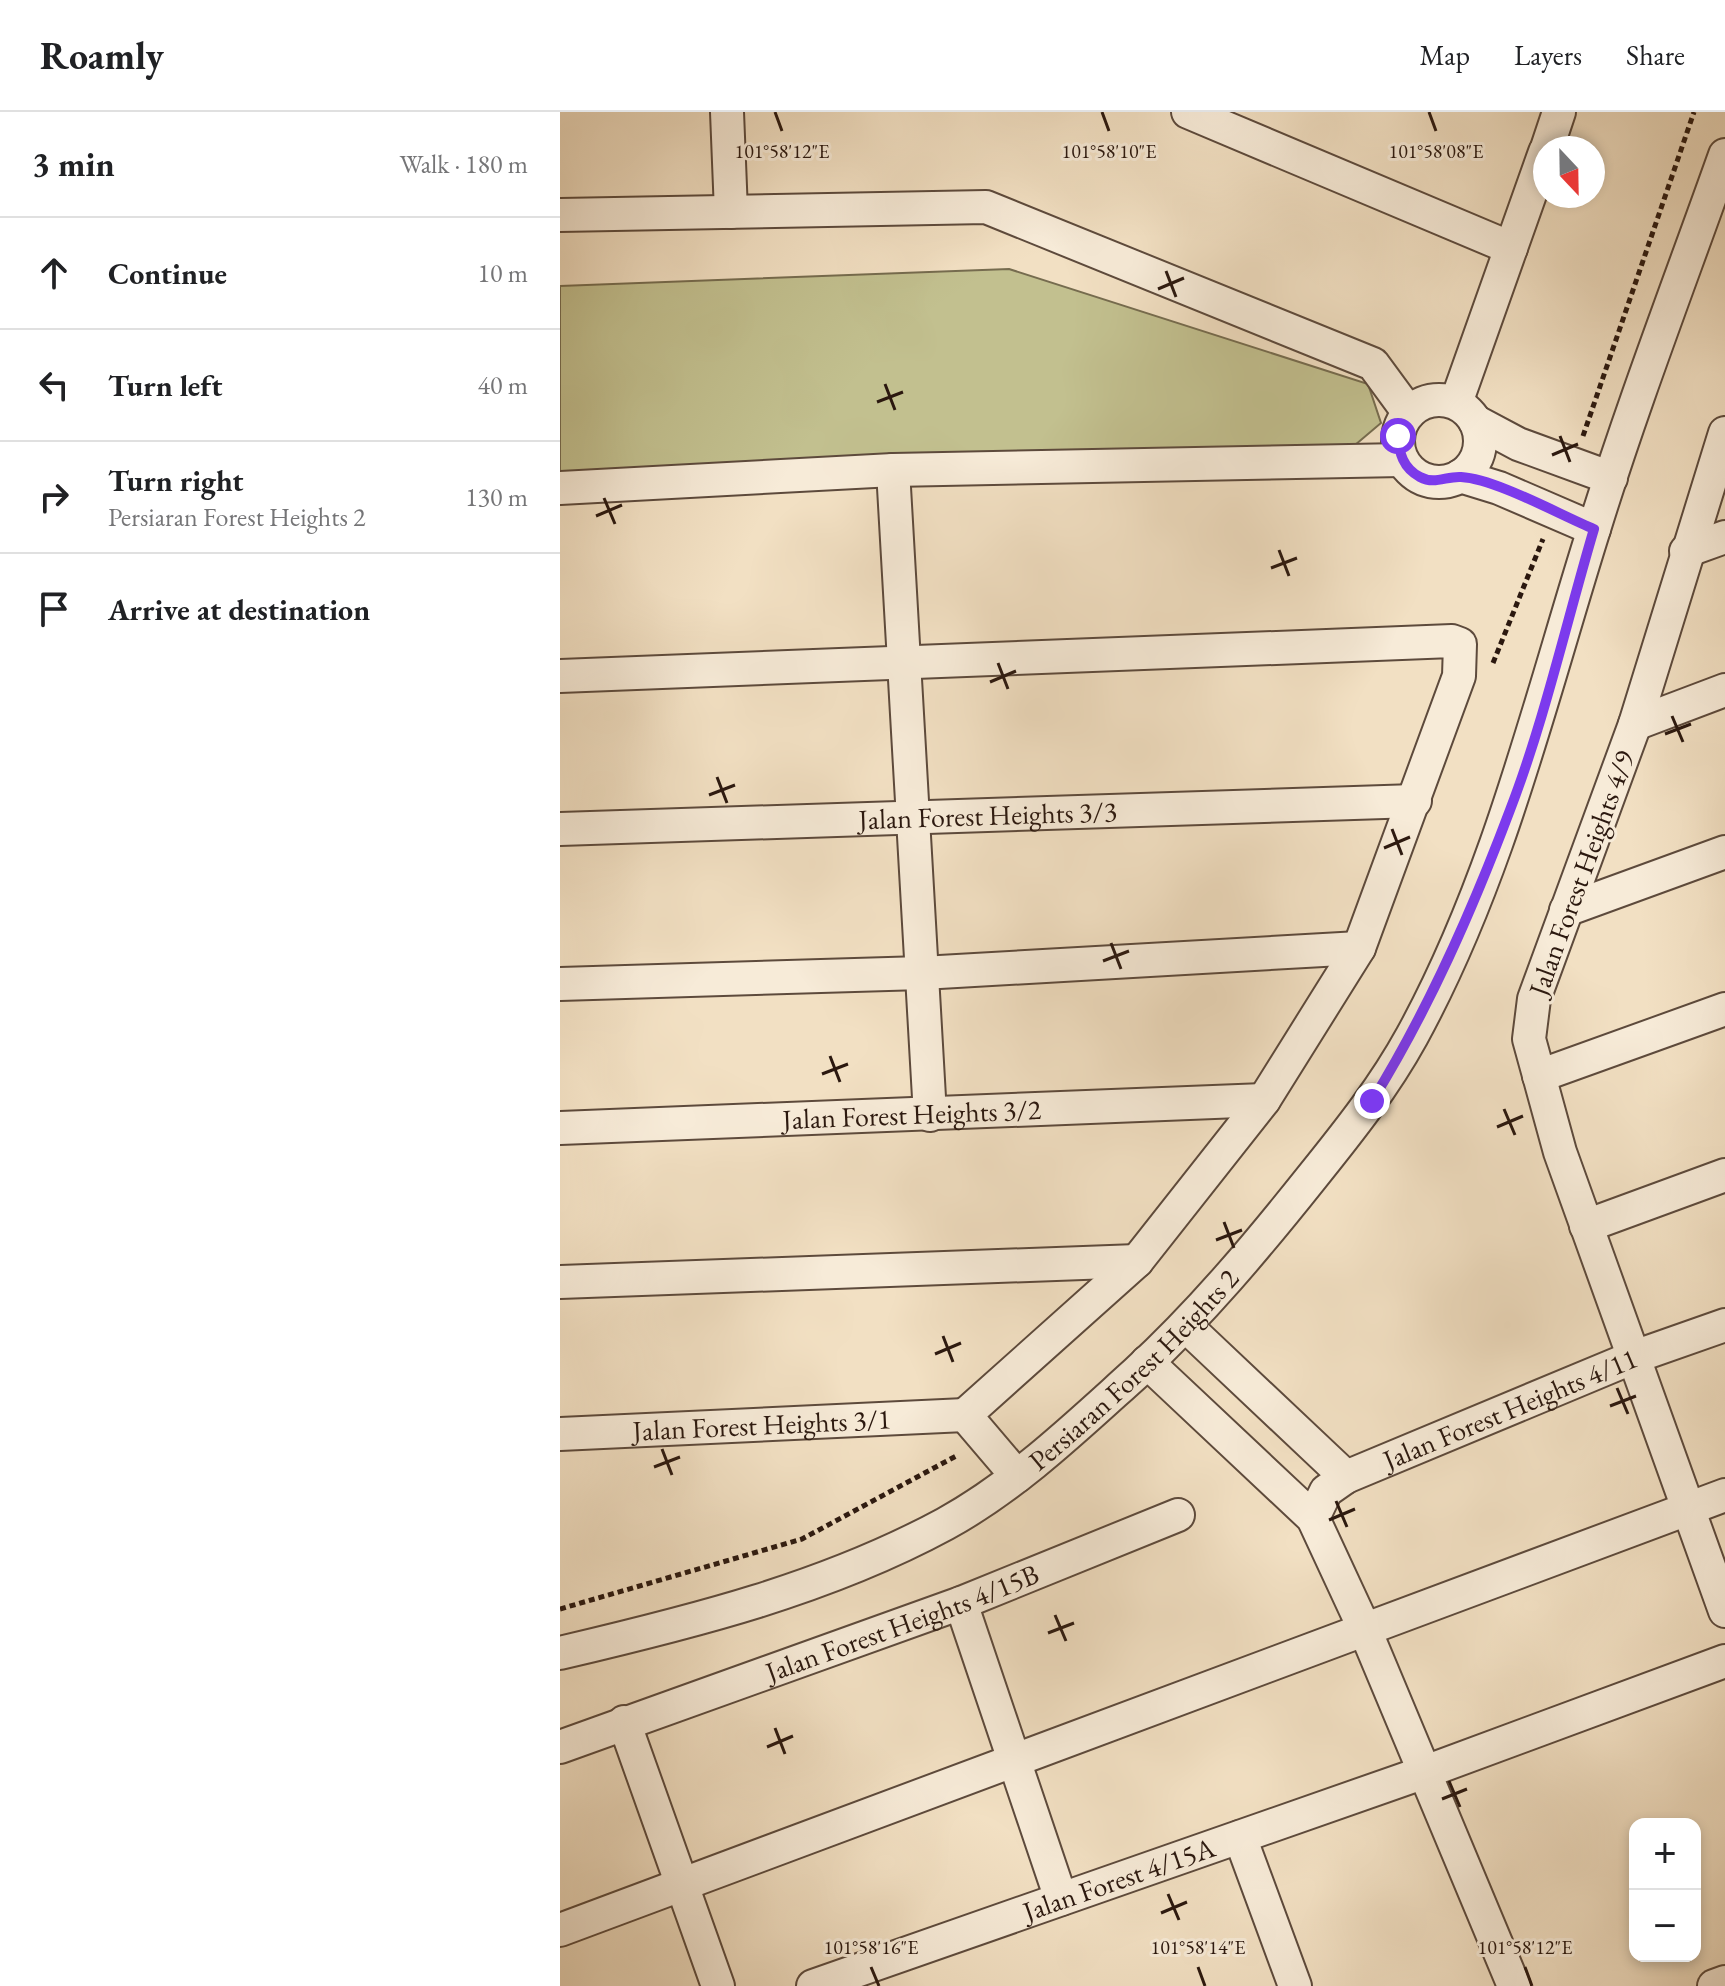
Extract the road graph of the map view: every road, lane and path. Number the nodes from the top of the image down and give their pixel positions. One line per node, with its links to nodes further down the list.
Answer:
1 (727, 112): 7 (street)
2 (1188, 112): 9 (street)
3 (1559, 112): 4 (street)
4 (1551, 136)
5 (1725, 155): 16 (street, Persiaran Forest Heights 2)
6 (1533, 186): 9 (street)
7 (731, 212): 8 (street); 11 (street)
8 (560, 215)
9 (1511, 248): 10 (street)
10 (1465, 412): 11 (street); 15 (street); 16 (street)
11 (1409, 413): 13 (street)
12 (1725, 433): 20 (street, Jalan Forest Heights 4/9)
13 (1402, 460): 14 (street); 15 (street)
14 (893, 470): 17 (street); 21 (street)
15 (1460, 476): 18 (street)
16 (1611, 478): 18 (street, Persiaran Forest Heights 2)
17 (560, 488)
18 (1594, 529): 43 (street, Persiaran Forest Heights 2)
19 (1725, 537): 20 (street)
20 (1686, 551): 24 (street, Jalan Forest Heights 4/9)
21 (904, 662): 22 (street); 25 (street); 26 (street)
22 (560, 676)
23 (1725, 690): 24 (street)
24 (1635, 724): 29 (street, Jalan Forest Heights 4/9)
25 (1415, 801): 26 (street, Jalan Forest Heights 3/3); 30 (street)
26 (913, 818): 27 (street, Jalan Forest Heights 3/3); 31 (street)
27 (560, 829)
28 (1725, 852): 29 (street)
29 (1566, 910): 34 (street, Jalan Forest Heights 4/9)
30 (1359, 948): 31 (street); 35 (street)
31 (922, 973): 32 (street); 36 (street)
32 (560, 984)
33 (1725, 1009): 34 (street)
34 (1539, 1076): 39 (street, Jalan Forest Heights 4/9)
35 (1264, 1100): 36 (street, Jalan Forest Heights 3/2); 40 (street)
36 (930, 1115): 37 (street, Jalan Forest Heights 3/2)
37 (560, 1128)
38 (1725, 1175): 39 (street)
39 (1586, 1226): 44 (street, Jalan Forest Heights 4/9)
40 (1137, 1261): 41 (street); 46 (street)
41 (560, 1282)
42 (1725, 1325): 44 (street, Jalan Forest Heights 4/11)
43 (1186, 1326): 45 (street, Persiaran Forest Heights 2); 49 (street)
44 (1634, 1357): 49 (street, Jalan Forest Heights 4/11); 51 (street, Jalan Forest Heights 4/9)
45 (1147, 1362): 48 (street, Persiaran Forest Heights 2); 53 (street)
46 (965, 1415): 47 (street, Jalan Forest Heights 3/1); 48 (street)
47 (560, 1434)
48 (1017, 1476): 57 (street, Persiaran Forest Heights 2)
49 (1346, 1477): 53 (street, Jalan Forest Heights 4/11)
50 (1725, 1495): 51 (street)
51 (1689, 1508): 55 (street, Jalan Forest Heights 4/9); 56 (street)
52 (1178, 1515): 54 (street, Jalan Forest Heights 4/15B)
53 (1313, 1518): 56 (street)
54 (961, 1603): 59 (street, Jalan Forest Heights 4/15B); 61 (street)
55 (1725, 1611)
56 (1365, 1630): 61 (street); 62 (street)
57 (560, 1653)
58 (1725, 1661): 62 (street, Jalan Forest 4/15A)
59 (624, 1722): 60 (street, Jalan Forest Heights 4/15B); 64 (street)
60 (560, 1747)
61 (1014, 1761): 64 (street); 65 (street)
62 (1425, 1772): 63 (street, Jalan Forest 4/15A); 71 (street)
63 (1240, 1837): 65 (street, Jalan Forest 4/15A); 70 (street)
64 (682, 1884): 66 (street); 68 (street)
65 (1061, 1899): 69 (street, Jalan Forest 4/15A)
66 (560, 1930)
67 (1725, 1982): 72 (street)
68 (718, 1986)
69 (813, 1986)
70 (1295, 1986)
71 (1514, 1986)
72 (1714, 1986)

